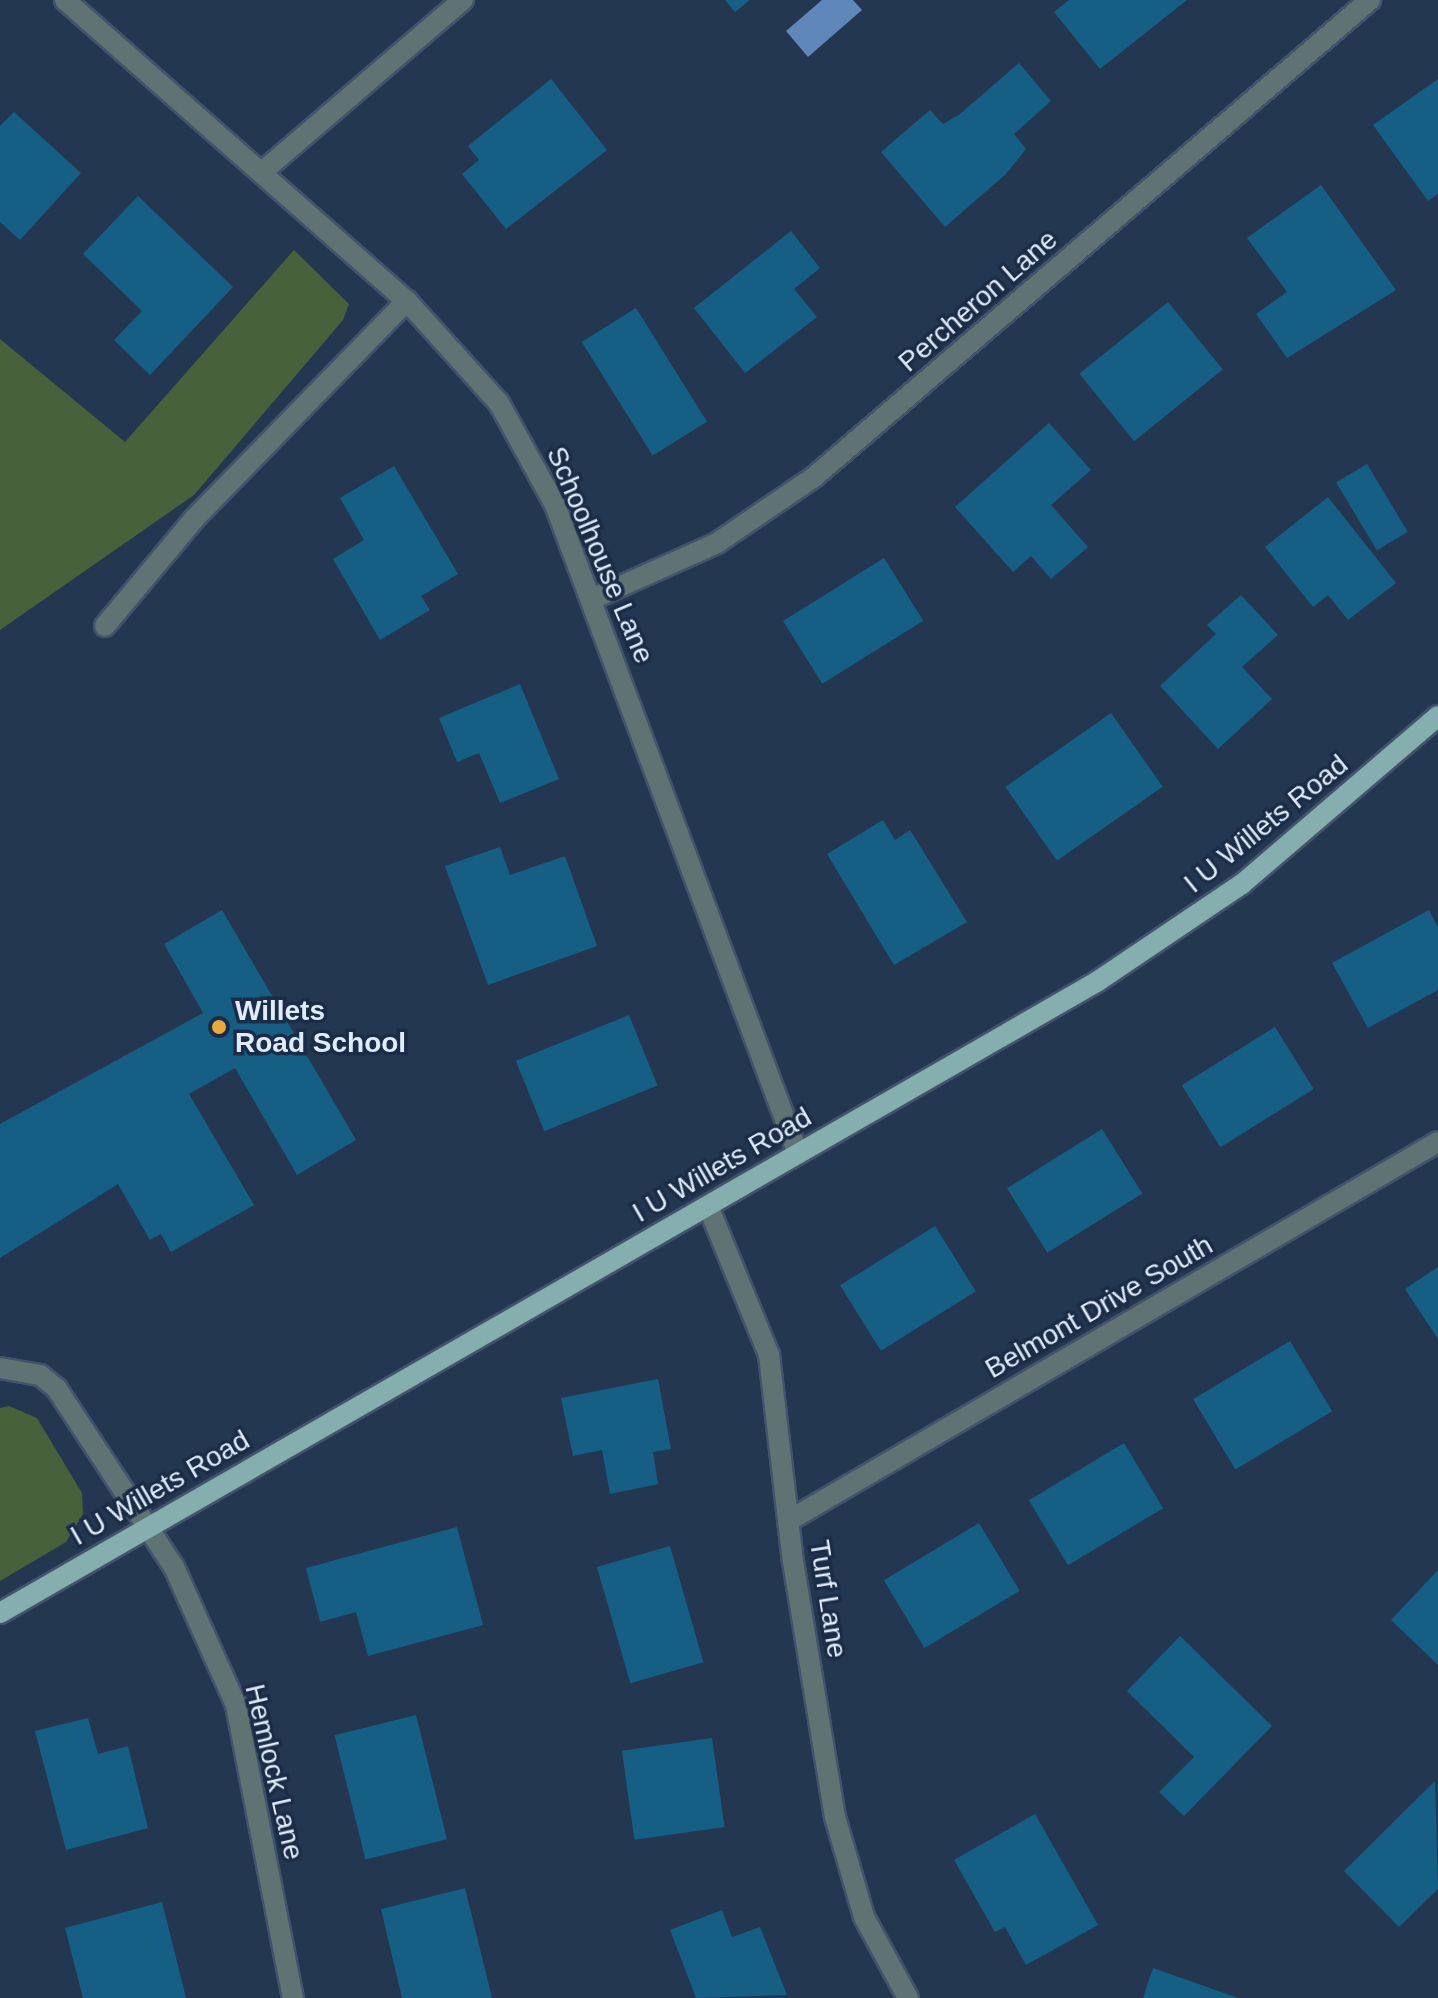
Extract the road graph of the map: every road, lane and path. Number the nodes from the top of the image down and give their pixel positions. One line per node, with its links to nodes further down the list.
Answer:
1 (65, 0): 4 (street, Schoolhouse Lane)
2 (463, 0): 4 (street)
3 (1370, 0): 6 (street, Percheron Lane)
4 (262, 172): 5 (street, Schoolhouse Lane)
5 (407, 301): 6 (street, Schoolhouse Lane); 7 (street)
6 (592, 599): 10 (street, Schoolhouse Lane)
7 (105, 626)
8 (1438, 716): 10 (main road, I U Willets Road)
9 (1438, 1142): 13 (street, Belmont Drive South)
10 (798, 1154): 11 (main road, I U Willets Road)
11 (708, 1206): 13 (street, Turf Lane); 14 (main road, I U Willets Road)
12 (0, 1368): 14 (street, Hemlock Lane)
13 (788, 1521): 17 (street, Turf Lane)
14 (146, 1528): 15 (main road, I U Willets Road); 16 (street, Hemlock Lane)
15 (0, 1613)
16 (293, 1998)
17 (908, 1998)

